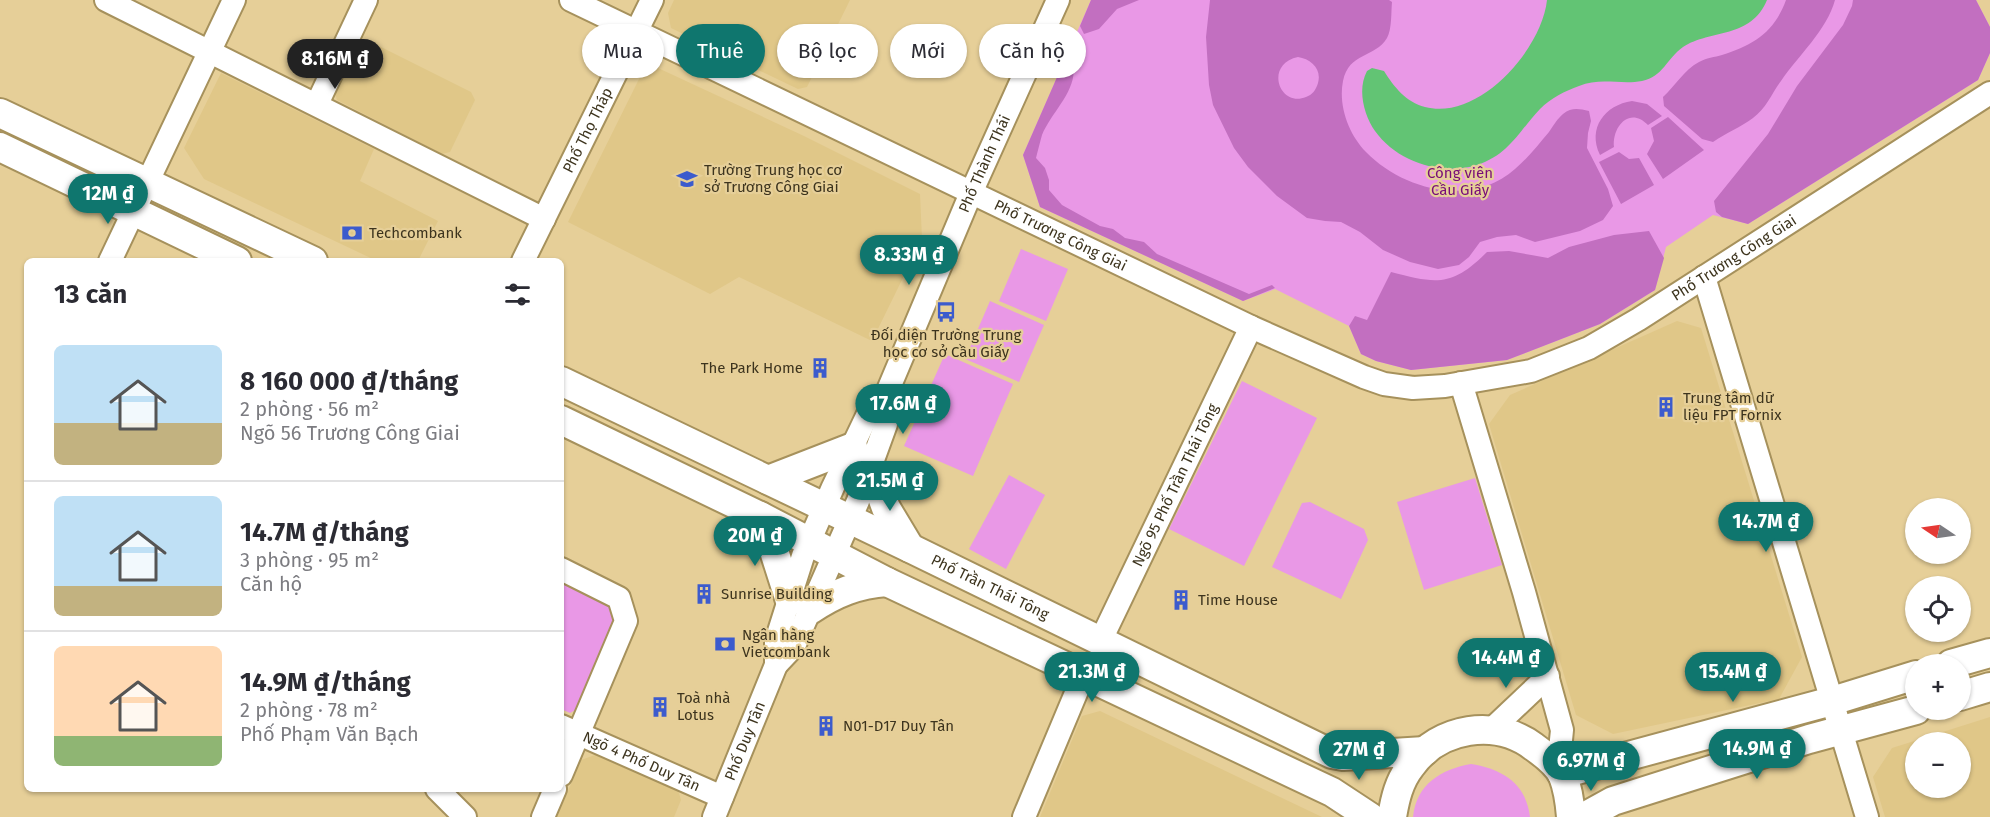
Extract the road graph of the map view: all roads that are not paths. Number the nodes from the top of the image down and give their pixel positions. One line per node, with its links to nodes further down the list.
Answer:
1 (106, 0): 10 (street)
2 (234, 0): 10 (street)
3 (366, 0): 13 (street)
4 (571, 0): 7 (street, Phố Trương Công Giai)
5 (652, 0): 8 (street, Phố Thọ Tháp)
6 (1058, 0): 17 (street, Phố Thành Thái)
7 (622, 24)
8 (640, 24)
9 (664, 44): 17 (street, Phố Trương Công Giai)
10 (209, 51): 13 (street); 16 (street)
11 (614, 78): 19 (street, Phố Thọ Tháp)
12 (1990, 93): 24 (street, Phố Trương Công Giai)
13 (317, 104): 19 (street)
14 (0, 113): 16 (main road)
15 (0, 147): 18 (main road)
16 (146, 182): 18 (street); 22 (main road)
17 (971, 193): 25 (street, Phố Trương Công Giai); 29 (street, Phố Thành Thái)
18 (134, 212): 20 (street); 21 (main road)
19 (544, 219): 23 (street, Phố Thọ Tháp)
20 (111, 258)
21 (231, 258)
22 (307, 258)
23 (525, 258)
24 (1704, 277): 27 (street, Phố Trương Công Giai); 48 (street)
25 (1251, 327): 27 (street, Phố Trương Công Giai); 40 (street, Ngõ 95 Phố Trần Thái Tông)
26 (564, 382): 30 (main road, Phố Trần Thái Tông)
27 (1461, 383): 44 (street)
28 (564, 421): 32 (main road)
29 (862, 456): 30 (main road); 31 (street, Phố Thành Thái); 33 (street, Phố Thành Thái); 35 (main road)
30 (768, 480): 31 (main road, Phố Trần Thái Tông)
31 (824, 506): 33 (main road, Phố Trần Thái Tông); 34 (street, Phố Thành Thái)
32 (760, 516): 34 (main road); 39 (main road)
33 (850, 519): 35 (main road, Phố Trần Thái Tông); 36 (street, Phố Thành Thái)
34 (809, 542): 36 (main road); 39 (street, Phố Duy Tân)
35 (910, 548): 40 (main road, Phố Trần Thái Tông)
36 (835, 556): 38 (main road); 39 (street, Phố Duy Tân)
37 (564, 570): 50 (street)
38 (887, 582): 39 (main road); 43 (main road)
39 (800, 605): 62 (street, Phố Duy Tân)
40 (1100, 642): 54 (main road, Phố Trần Thái Tông)
41 (1990, 653): 42 (main road)
42 (1971, 658)
43 (1084, 674): 60 (main road); 65 (street)
44 (1548, 676): 51 (street); 57 (street)
45 (1905, 678): 48 (main road)
46 (1990, 687): 47 (main road)
47 (1971, 693)
48 (1832, 701): 52 (street); 56 (main road)
49 (1905, 713): 52 (main road)
50 (569, 730): 55 (street); 62 (street, Ngõ 4 Phố Duy Tân)
51 (1491, 730): 53 (main road); 57 (main road)
52 (1841, 731): 61 (main road); 70 (street)
53 (1425, 751): 54 (main road, Phố Trần Thái Tông); 67 (main road)
54 (1343, 756): 60 (main road)
55 (564, 758)
56 (1602, 764): 57 (main road); 61 (main road)
57 (1560, 772): 68 (main road)
58 (440, 792): 63 (street)
59 (554, 792): 64 (street)
60 (1332, 792): 66 (main road)
61 (1613, 801): 69 (main road)
62 (718, 807)
63 (465, 817)
64 (543, 817)
65 (1024, 817)
66 (1370, 817)
67 (1392, 817)
68 (1571, 817)
69 (1584, 817)
70 (1867, 817)

